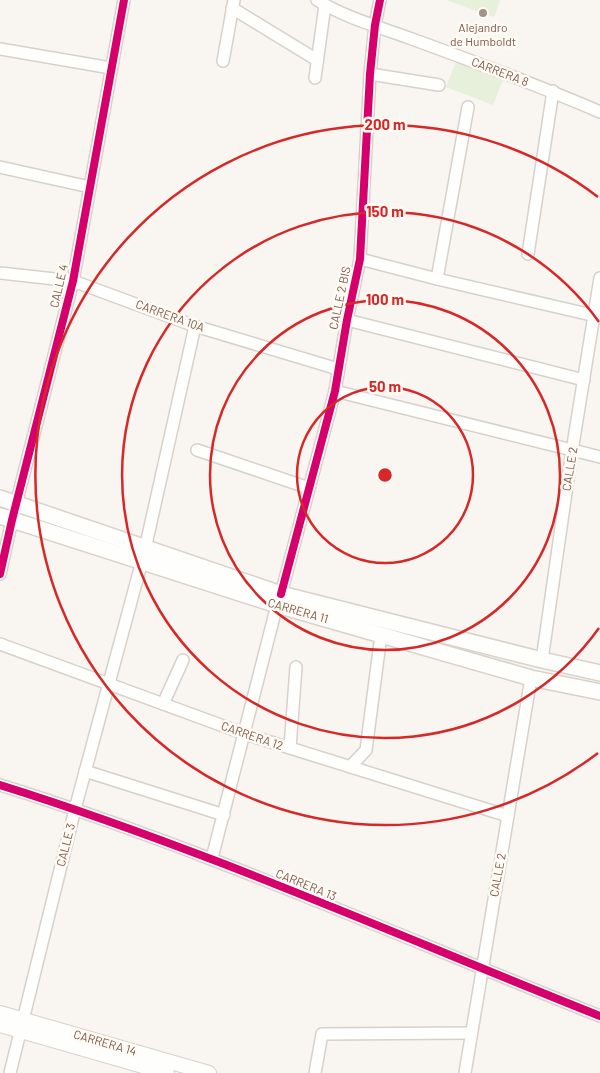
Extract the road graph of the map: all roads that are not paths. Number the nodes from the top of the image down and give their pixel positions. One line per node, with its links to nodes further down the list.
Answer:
1 (124, 0): 9 (street, CALLE 4)
2 (380, 0): 5 (street, CALLE 2 BIS)
3 (321, 3): 5 (street, CARRERA 8); 7 (street)
4 (233, 4): 7 (street); 8 (street)
5 (375, 25): 10 (street, CALLE 2 BIS); 13 (street, CARRERA 8)
6 (0, 49): 9 (street)
7 (317, 60): 11 (street)
8 (223, 61)
9 (111, 68): 17 (street, CALLE 4)
10 (370, 74): 12 (street); 19 (street, CALLE 2 BIS)
11 (314, 78)
12 (439, 85)
13 (552, 91): 15 (street, CARRERA 8); 18 (street)
14 (468, 107): 22 (street)
15 (600, 112)
16 (0, 167): 17 (street)
17 (90, 187): 23 (street, CALLE 4)
18 (528, 254)
19 (360, 259): 22 (street); 25 (street, CALLE 2 BIS)
20 (0, 273): 23 (street, CARRERA 10A)
21 (600, 278): 24 (street, CALLE 2)
22 (437, 279): 24 (street)
23 (73, 282): 26 (street, CARRERA 10A); 35 (street, CALLE 4)
24 (597, 317): 28 (street, CALLE 2)
25 (347, 320): 27 (street, CALLE 2 BIS); 28 (street)
26 (195, 326): 27 (street, CARRERA 10A); 37 (street, CALLE 3)
27 (338, 369): 29 (street, CALLE 2 BIS)
28 (584, 380): 31 (street, CALLE 2)
29 (335, 391): 31 (street); 33 (street, CALLE 2 BIS)
30 (198, 450): 33 (street)
31 (572, 451): 32 (street); 43 (street, CALLE 2)
32 (600, 458)
33 (309, 488): 39 (street, CALLE 2 BIS)
34 (0, 498): 35 (main road, CARRERA 11)
35 (17, 504): 36 (street, CALLE 4); 37 (main road, CARRERA 11)
36 (6, 518): 37 (main road, CARRERA 11); 38 (street, CALLE 4)
37 (144, 555): 39 (main road, CARRERA 11); 47 (street, CALLE 3)
38 (0, 574)
39 (279, 600): 40 (main road, CARRERA 11); 43 (main road, CARRERA 11); 50 (street, CALLE 2 BIS)
40 (381, 635): 46 (main road, CARRERA 11); 52 (street)
41 (0, 644): 47 (street, CARRERA 12)
42 (183, 660): 49 (street)
43 (542, 660): 45 (main road, CARRERA 11)
44 (296, 667): 51 (street)
45 (600, 673)
46 (531, 678): 48 (main road, CARRERA 11); 57 (street, CALLE 2)
47 (108, 684): 49 (street, CARRERA 12); 53 (street, CALLE 3)
48 (600, 692)
49 (164, 704): 50 (street, CARRERA 12)
50 (245, 734): 51 (street, CARRERA 12); 56 (street, CALLE 2 BIS)
51 (290, 748): 52 (street, CARRERA 12)
52 (350, 767): 57 (street, CARRERA 12)
53 (85, 771): 55 (street, CALLE 3); 56 (street)
54 (0, 785): 55 (street, CARRERA 13)
55 (75, 808): 58 (street, CARRERA 13); 63 (street, CALLE 3)
56 (224, 815): 58 (street, CALLE 2 BIS)
57 (508, 816): 59 (street, CALLE 2)
58 (212, 858): 59 (street, CARRERA 13)
59 (482, 969): 61 (street, CARRERA 13); 64 (street, CALLE 2)
60 (0, 1013): 63 (street, CARRERA 14)
61 (600, 1016)
62 (0, 1025): 63 (street, CARRERA 14)
63 (22, 1025): 65 (street, CALLE 3); 66 (street, CARRERA 14); 67 (street, CARRERA 14)
64 (471, 1033): 68 (street); 69 (street, CALLE 2)
65 (10, 1073)
66 (167, 1073)
67 (210, 1073)
68 (315, 1073)
69 (465, 1073)

